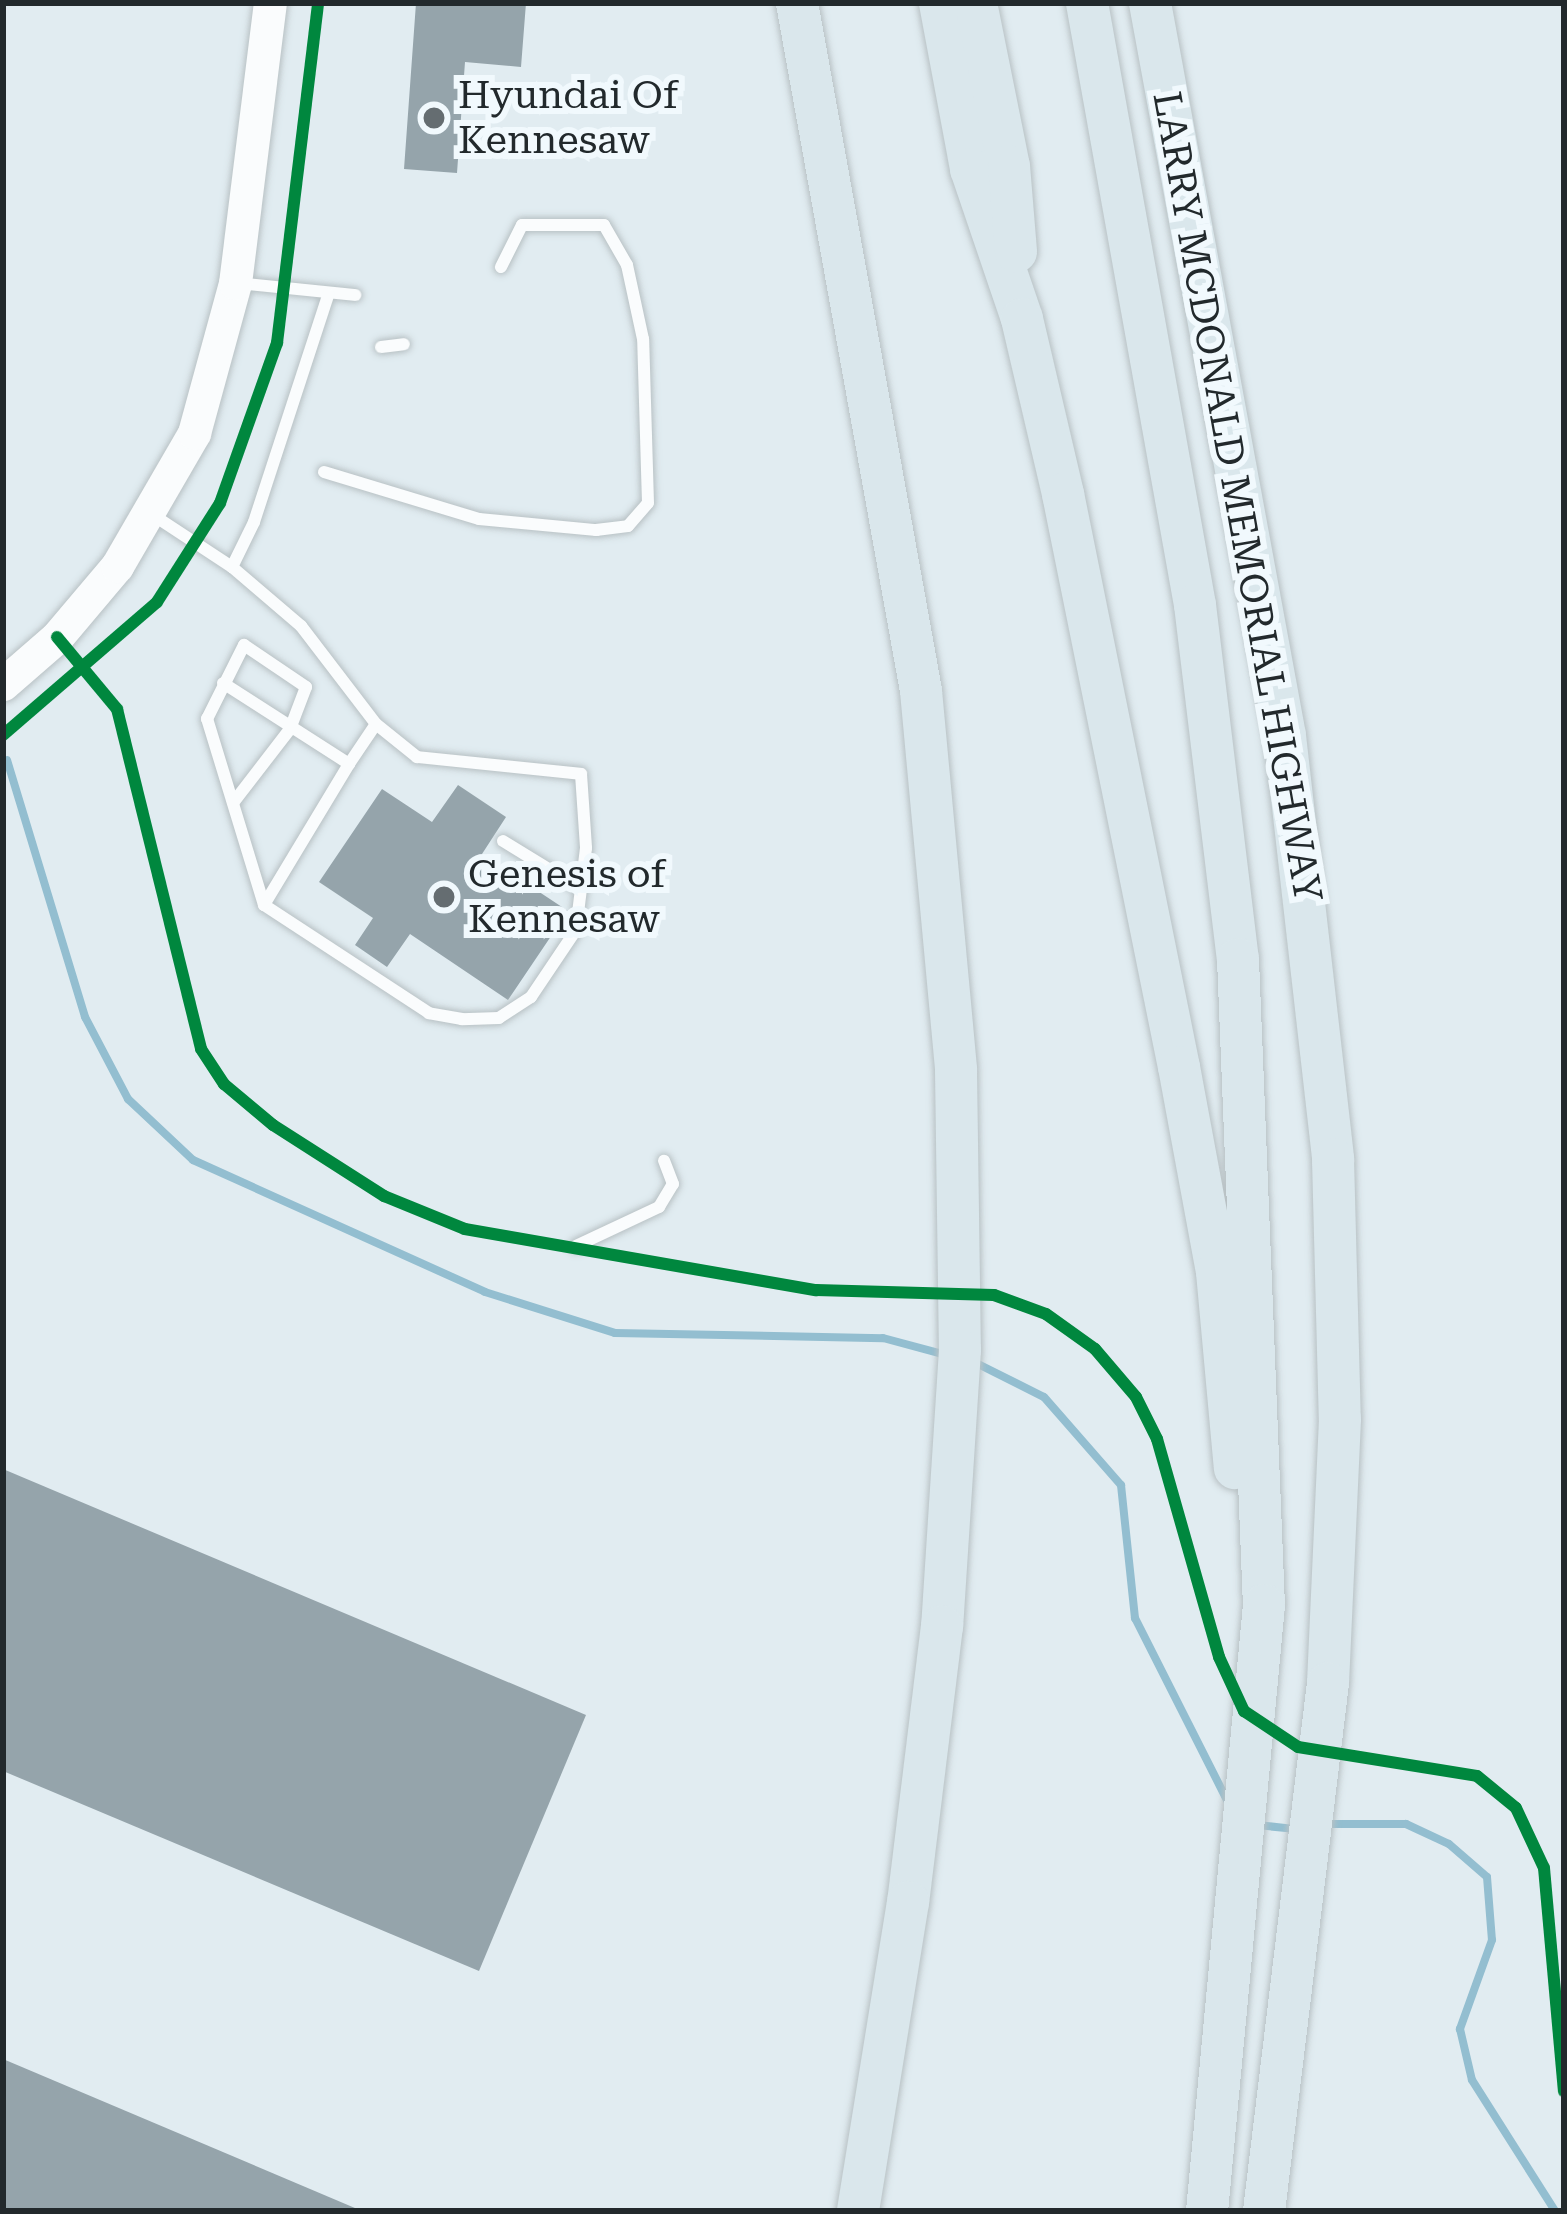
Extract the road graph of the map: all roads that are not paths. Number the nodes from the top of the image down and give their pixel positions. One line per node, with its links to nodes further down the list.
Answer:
1 (270, 3): 8 (main road)
2 (797, 3): 29 (highway)
3 (940, 3): 11 (highway)
4 (976, 3): 11 (highway)
5 (1087, 3): 28 (highway)
6 (1150, 3): 31 (highway, LARRY MCDONALD MEMORIAL HIGHWAY)
7 (501, 267): 14 (lane)
8 (236, 283): 9 (lane); 15 (main road)
9 (328, 295): 10 (lane); 16 (lane)
10 (355, 295)
11 (1022, 319): 28 (highway)
12 (404, 344): 13 (lane)
13 (381, 346)
14 (324, 472)
15 (152, 515): 16 (lane); 18 (main road)
16 (232, 567): 19 (lane)
17 (223, 683): 20 (lane); 20 (lane); 22 (lane)
18 (3, 684)
19 (376, 724): 21 (lane); 24 (lane)
20 (290, 729): 21 (lane); 22 (lane)
21 (350, 764): 25 (lane)
22 (233, 803): 25 (lane)
23 (502, 841): 24 (lane)
24 (581, 889): 25 (lane)
25 (264, 905)
26 (664, 1161): 27 (lane)
27 (576, 1246)
28 (1253, 1599): 30 (highway)
29 (858, 2211)
30 (1207, 2211)
31 (1264, 2211)

